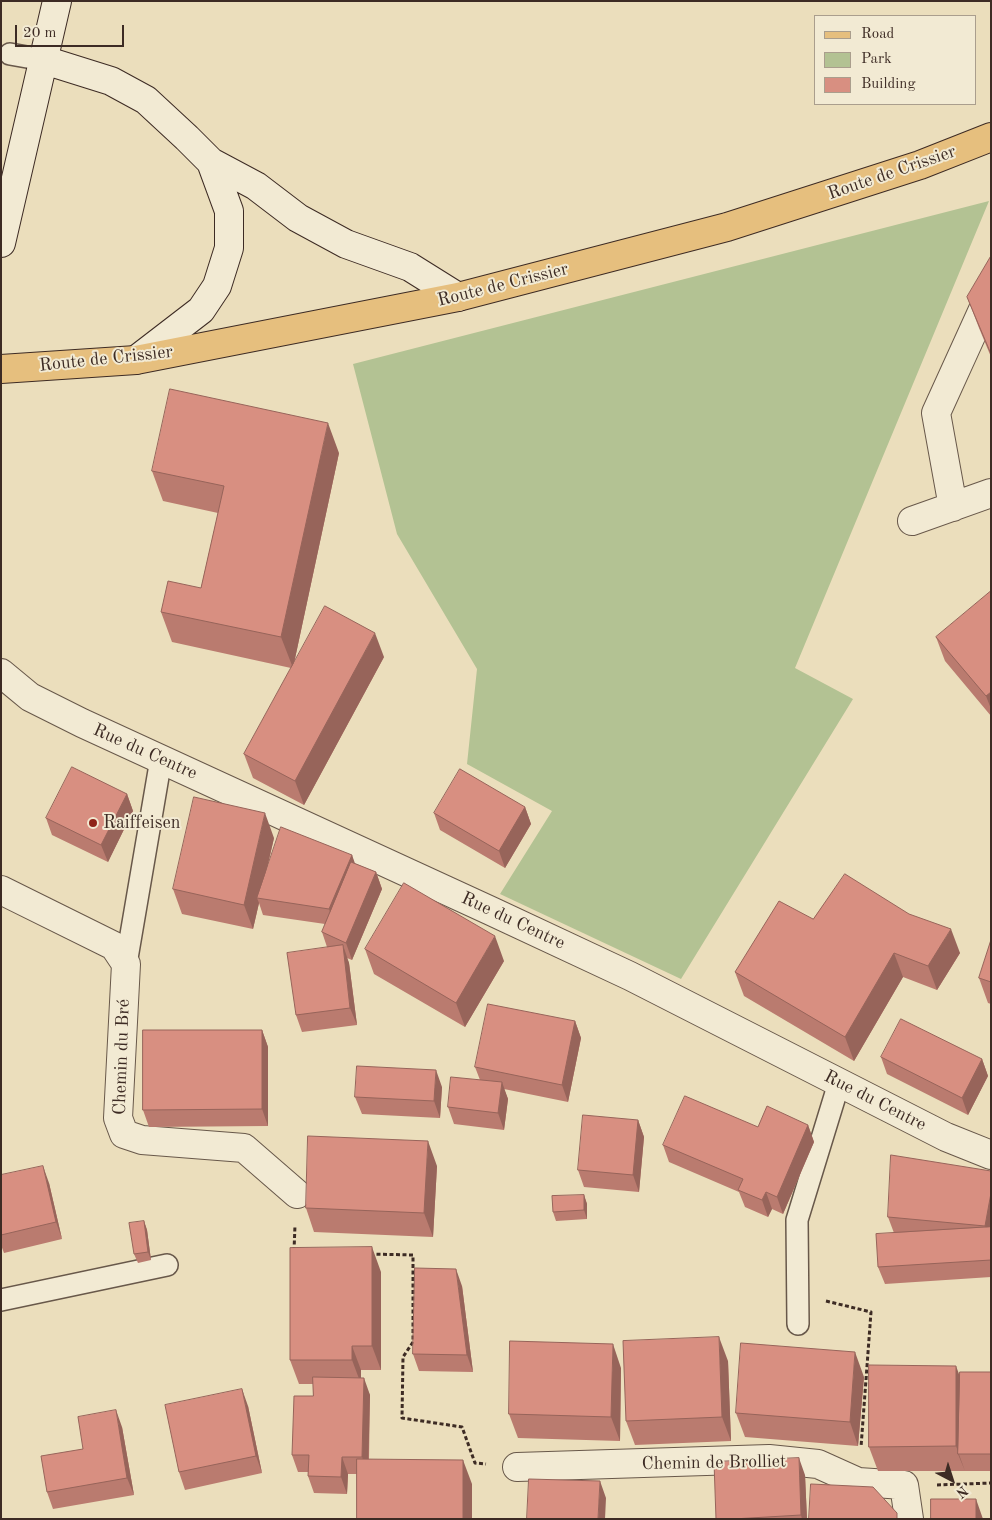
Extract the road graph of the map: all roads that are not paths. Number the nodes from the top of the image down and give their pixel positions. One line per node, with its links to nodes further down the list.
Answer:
1 (57, 1): 3 (street)
2 (4, 52): 3 (lane)
3 (44, 60): 5 (street); 6 (street)
4 (991, 137): 8 (main road, Route de Crissier)
5 (211, 162): 8 (street); 9 (street)
6 (1, 243)
7 (991, 292): 12 (street)
8 (458, 297): 9 (main road, Route de Crissier)
9 (136, 360): 10 (main road, Route de Crissier)
10 (1, 369)
11 (991, 493): 12 (street)
12 (953, 507): 13 (street)
13 (912, 521)
14 (1, 673): 16 (street, Rue du Centre)
15 (1, 691): 16 (street, Rue du Centre)
16 (30, 697): 17 (street, Rue du Centre)
17 (161, 759): 19 (lane); 20 (street, Rue du Centre)
18 (1, 890): 19 (street)
19 (126, 964): 22 (street, Chemin du Bré)
20 (839, 1083): 21 (street, Rue du Centre); 25 (lane)
21 (991, 1155)
22 (297, 1194)
23 (167, 1265): 24 (lane)
24 (1, 1300)
25 (798, 1324)
26 (517, 1468): 27 (street, Chemin de Brolliet)
27 (909, 1519)

